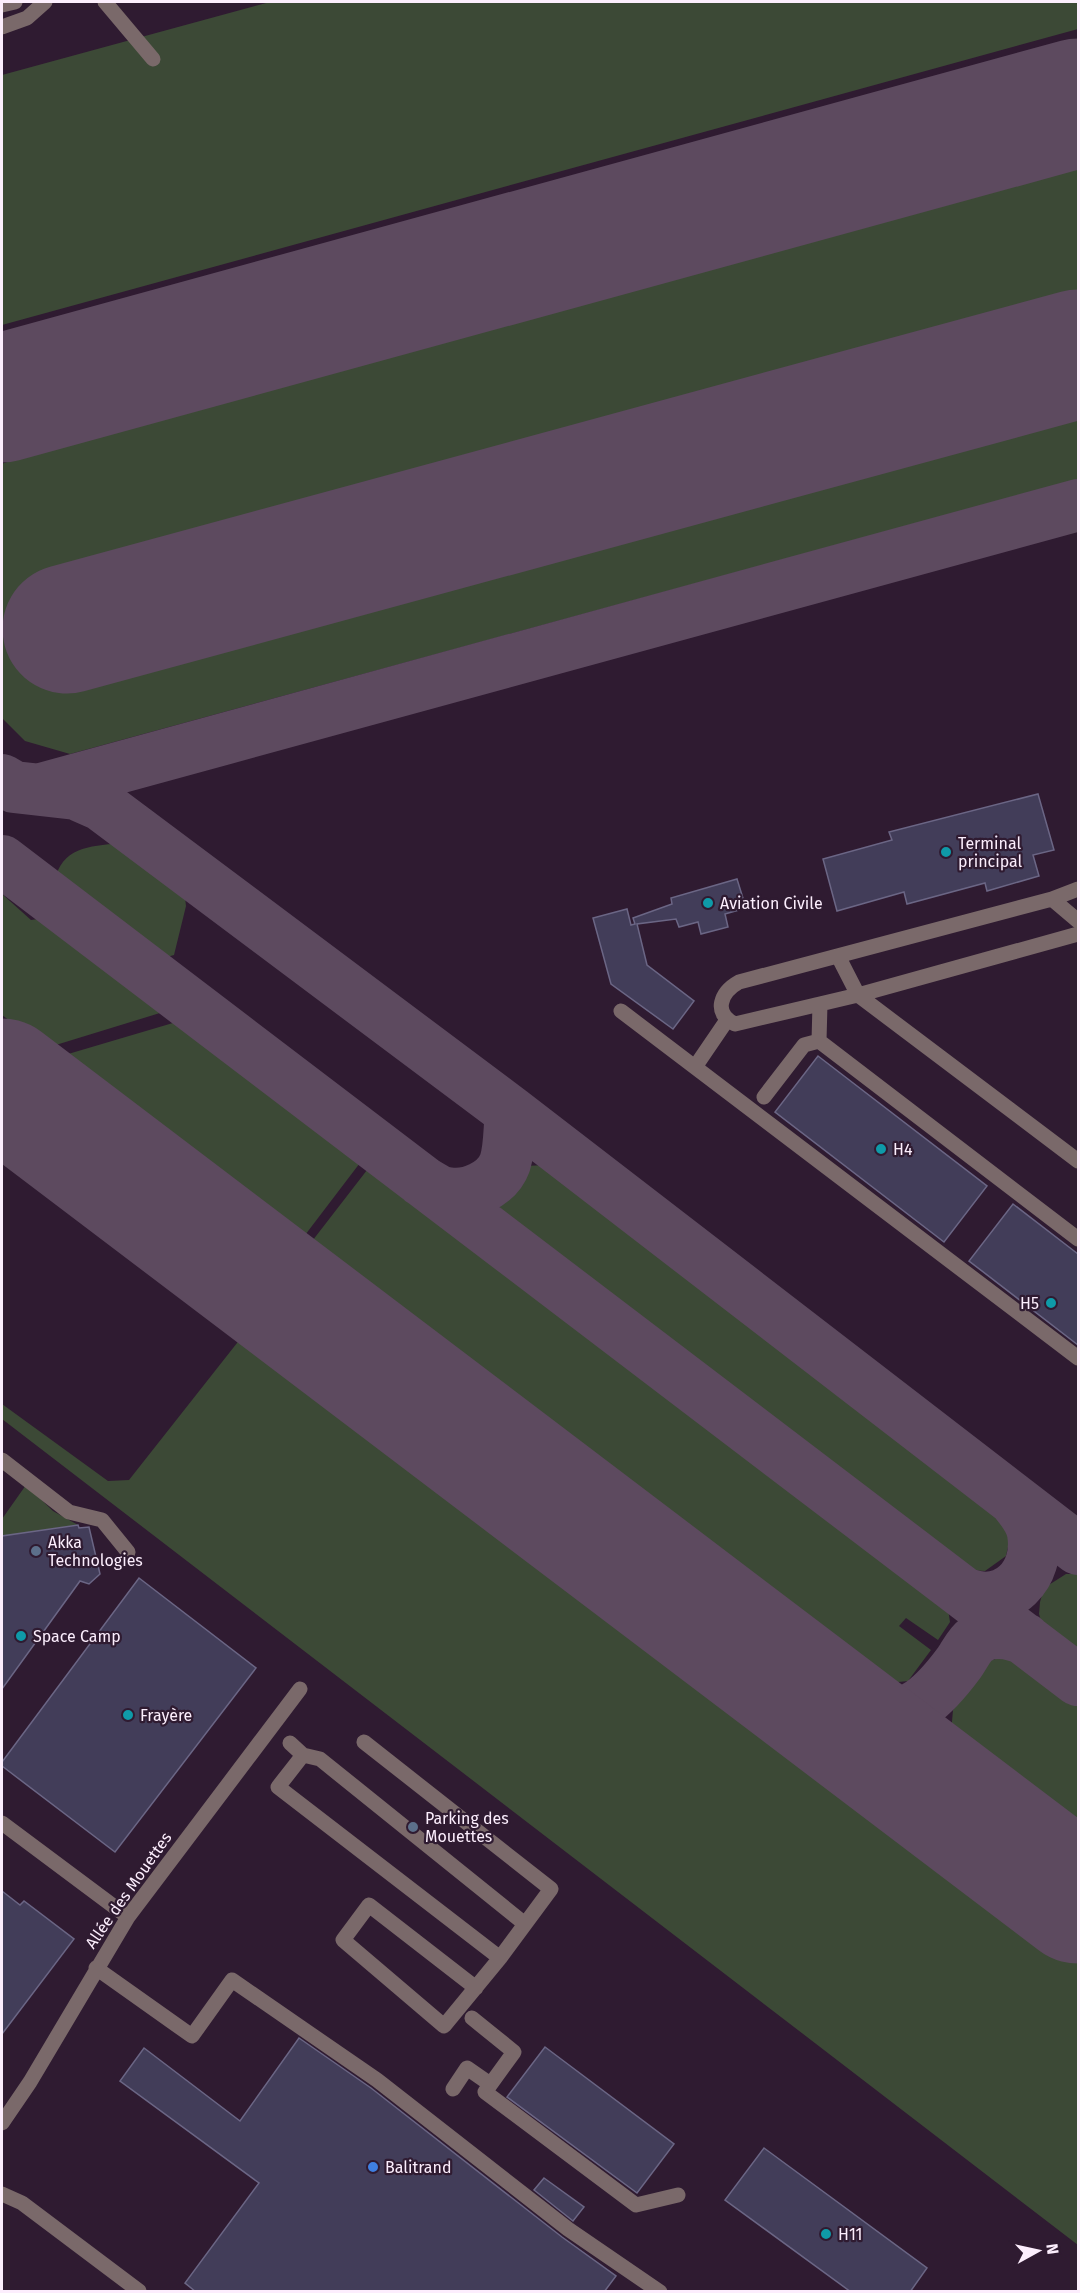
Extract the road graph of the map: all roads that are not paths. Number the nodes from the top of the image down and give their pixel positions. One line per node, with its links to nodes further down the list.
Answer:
1 (15, 2): 4 (street)
2 (45, 2): 5 (street)
3 (105, 2): 6 (street)
4 (2, 5)
5 (2, 27)
6 (153, 59)
7 (1078, 889): 8 (street)
8 (1052, 899): 9 (street); 11 (street)
9 (1078, 921)
10 (1078, 934): 12 (street)
11 (838, 956): 12 (street); 15 (street)
12 (858, 994): 13 (street); 19 (street)
13 (820, 1004): 15 (street); 16 (street)
14 (621, 1011): 17 (street)
15 (728, 1020): 17 (street)
16 (819, 1041): 18 (street); 20 (street)
17 (695, 1067): 21 (street)
18 (764, 1097)
19 (1078, 1161)
20 (1078, 1239)
21 (1078, 1358)
22 (2, 1460): 23 (street)
23 (128, 1552)
24 (300, 1689): 25 (street, Allée des Mouettes)
25 (270, 1727): 27 (street); 29 (street, Allée des Mouettes)
26 (364, 1742): 30 (street)
27 (303, 1755): 30 (street); 31 (street)
28 (2, 1823): 29 (street)
29 (128, 1917): 32 (street, Allée des Mouettes)
30 (525, 1924): 31 (street)
31 (500, 1958): 33 (street)
32 (96, 1968): 37 (street, Allée des Mouettes); 41 (street)
33 (476, 1988): 33 (street)
34 (472, 2018): 35 (street)
35 (490, 2084): 36 (street); 39 (street)
36 (453, 2089)
37 (2, 2123)
38 (2, 2194): 40 (street)
39 (678, 2195)
40 (140, 2291)
41 (660, 2292)

